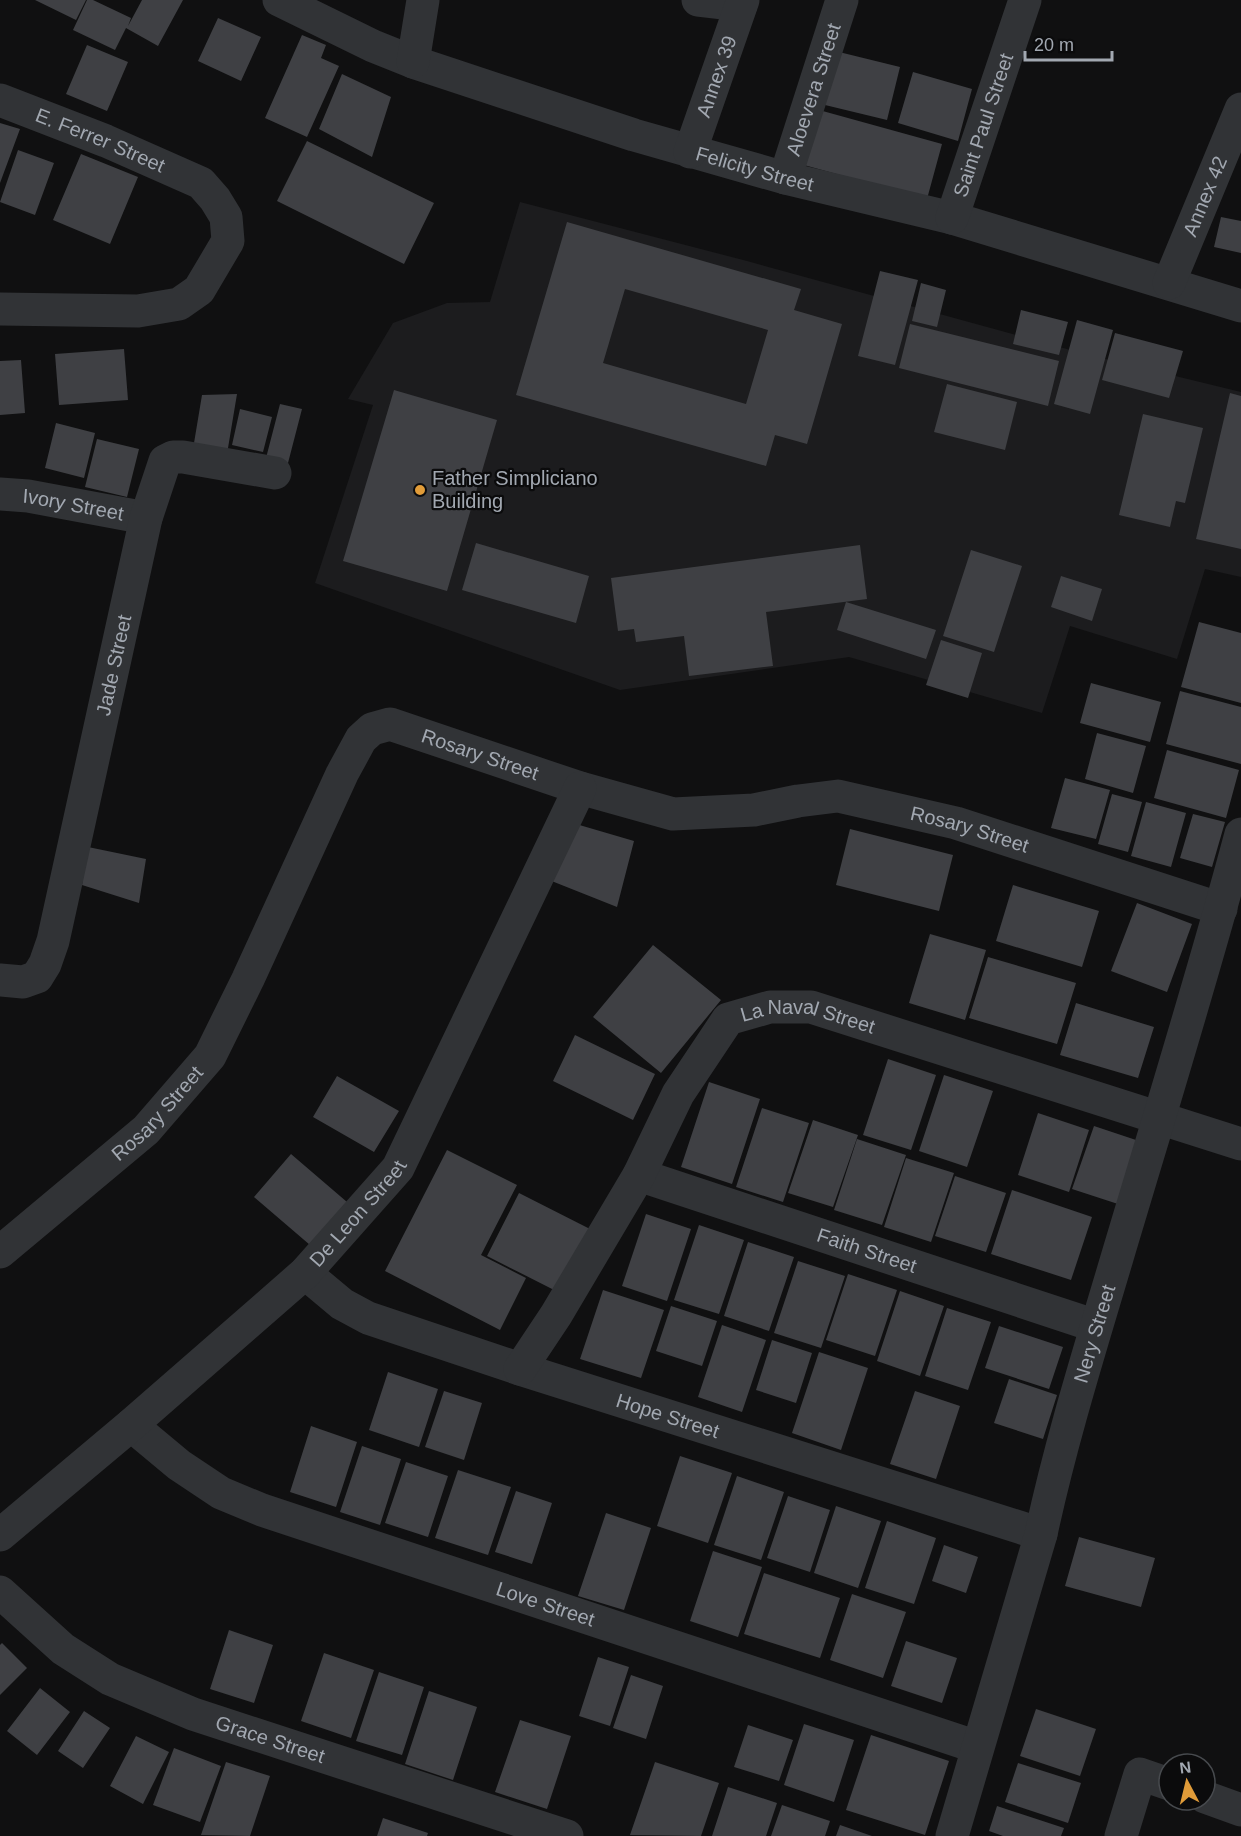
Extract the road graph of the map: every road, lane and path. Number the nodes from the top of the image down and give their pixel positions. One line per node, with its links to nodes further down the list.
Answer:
1 (279, 0): 7 (street, Felicity Street)
2 (423, 0): 7 (street)
3 (698, 0): 6 (street)
4 (842, 0): 11 (street, Aloevera Street)
5 (1025, 0): 12 (street, Saint Paul Street)
6 (742, 2): 10 (street, Annex 39)
7 (413, 62): 10 (street, Felicity Street)
8 (0, 100): 15 (street, E. Ferrer Street)
9 (1241, 109): 13 (street, Annex 42)
10 (690, 152): 11 (street, Felicity Street)
11 (785, 178): 12 (street, Felicity Street)
12 (952, 218): 13 (street, Felicity Street)
13 (1169, 283): 14 (street, Felicity Street)
14 (1241, 306)
15 (0, 309)
16 (276, 473): 18 (street, Jade Street)
17 (0, 494): 18 (street, Ivory Street)
18 (146, 518): 22 (street, Jade Street)
19 (580, 788): 21 (street, Rosary Street); 26 (street, Rosary Street); 27 (street, De Leon Street)
20 (1241, 834): 21 (street, Nery Street)
21 (1221, 909): 23 (street, Nery Street)
22 (0, 980)
23 (1159, 1116): 24 (street, La Naval Street); 25 (street, La Naval Street); 28 (street, Nery Street)
24 (1241, 1144)
25 (639, 1175): 28 (street, Faith Street); 29 (street, La Naval Street)
26 (0, 1252)
27 (305, 1273): 29 (street, Hope Street); 30 (street, De Leon Street)
28 (1096, 1326): 31 (street, Nery Street)
29 (520, 1369): 31 (street, Hope Street)
30 (131, 1425): 32 (street, De Leon Street); 34 (street, Love Street)
31 (1041, 1534): 34 (street, Nery Street)
32 (0, 1535)
33 (0, 1592): 38 (street, Grace Street)
34 (977, 1747): 39 (street, Nery Street)
35 (1157, 1780): 40 (street)
36 (1217, 1801): 37 (street)
37 (1241, 1810): 41 (street)
38 (567, 1836)
39 (952, 1836)
40 (1121, 1836)
41 (1233, 1836)

